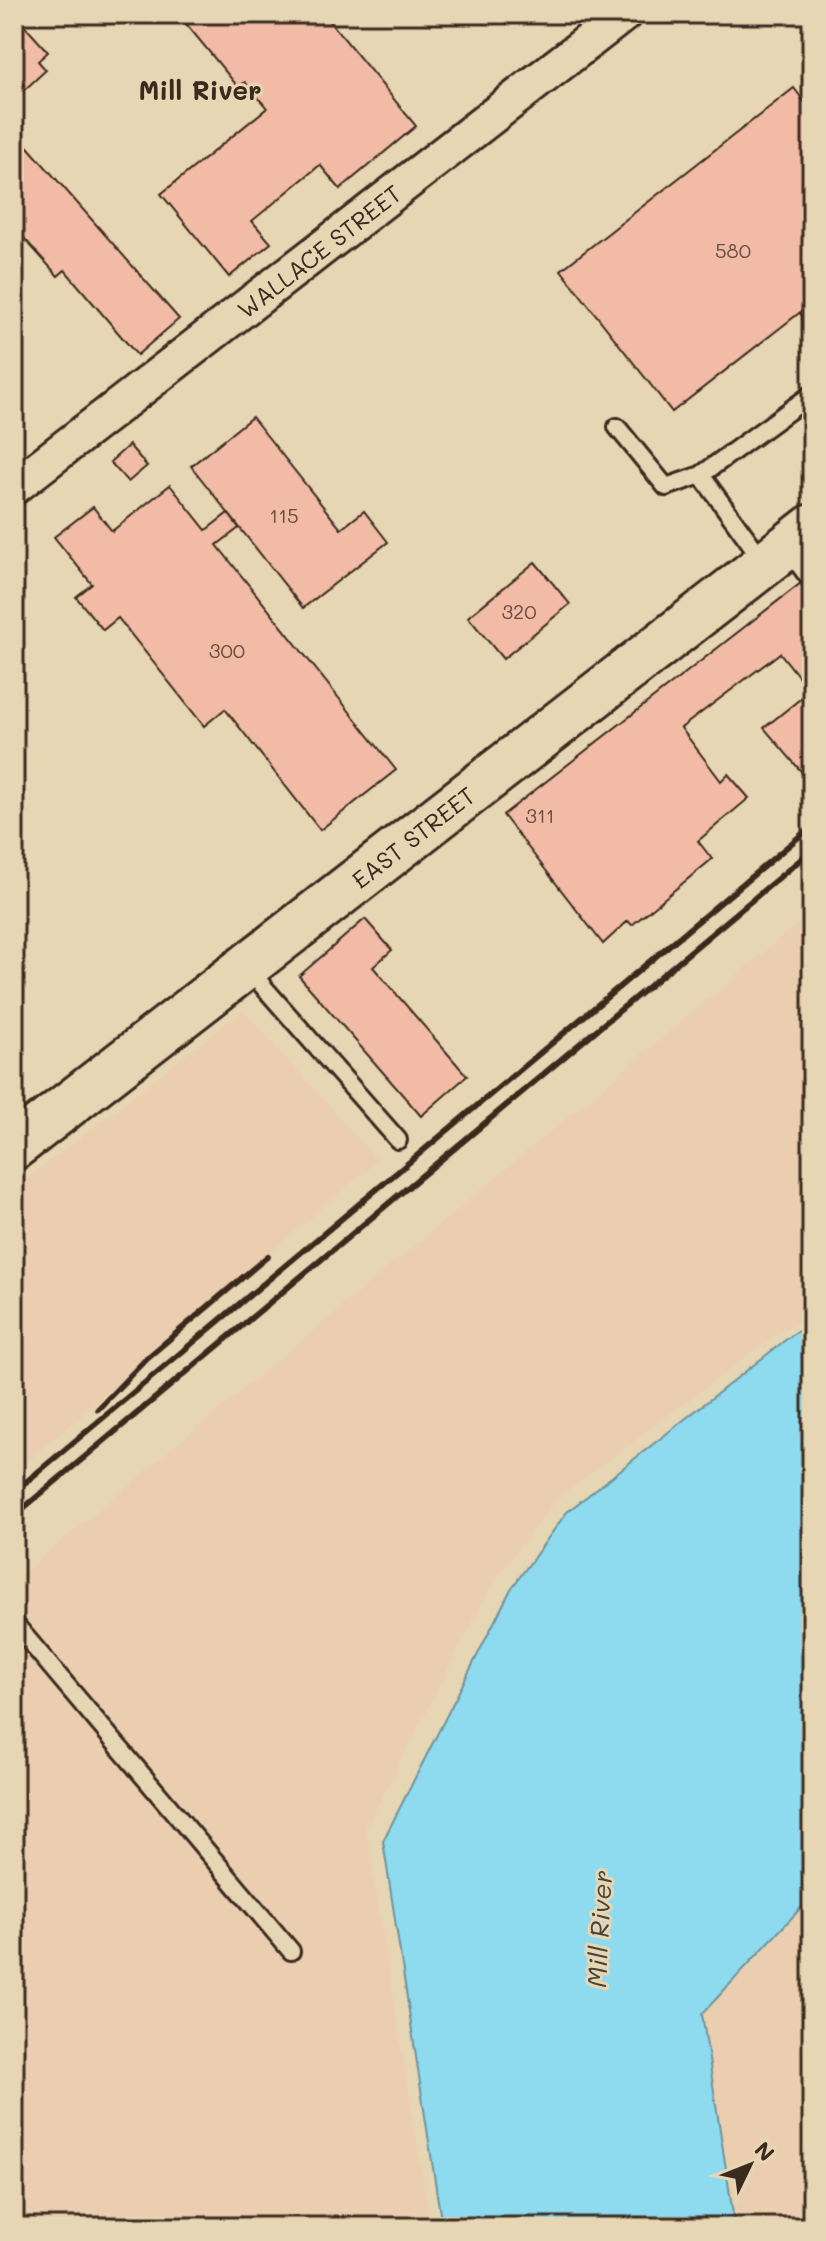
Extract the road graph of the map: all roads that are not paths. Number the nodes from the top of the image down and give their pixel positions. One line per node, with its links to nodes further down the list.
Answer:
1 (624, 14): 5 (street, WALLACE STREET)
2 (812, 394): 4 (lane)
3 (617, 427): 4 (lane)
4 (701, 475): 6 (lane)
5 (14, 487)
6 (788, 546): 7 (lane); 8 (main road, EAST STREET)
7 (812, 582)
8 (246, 966): 9 (lane); 10 (main road, EAST STREET)
9 (398, 1140)
10 (14, 1147)
11 (14, 1623): 12 (lane)
12 (291, 1951)

